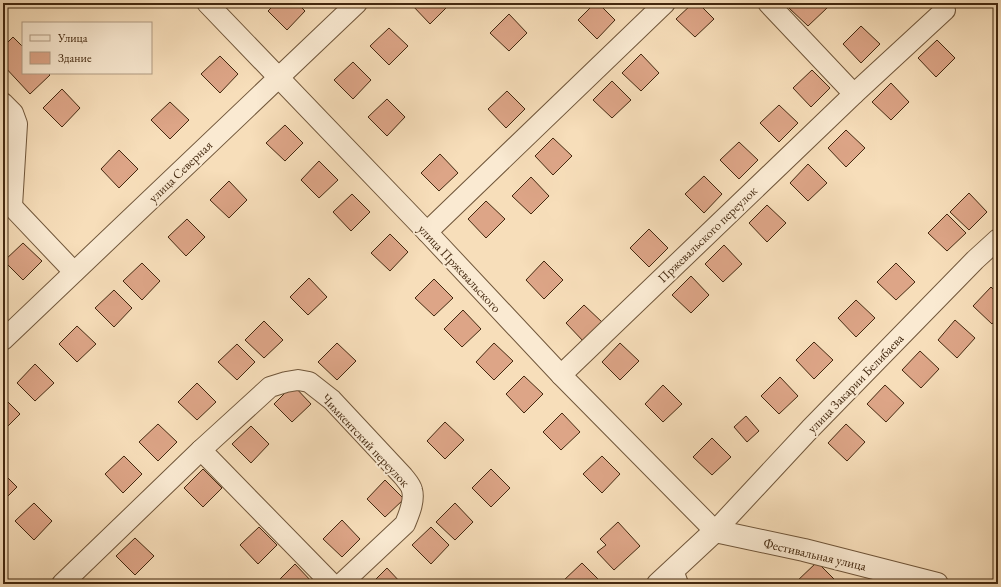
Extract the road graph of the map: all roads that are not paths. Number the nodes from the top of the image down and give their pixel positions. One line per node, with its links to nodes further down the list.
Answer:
1 (207, 3): 6 (street, улица Пржевальского)
2 (357, 3): 6 (street, улица Северная)
3 (665, 3): 10 (street)
4 (768, 3): 7 (street)
5 (945, 10): 7 (street, Пржевальского переулок)
6 (278, 78): 10 (street, улица Пржевальского); 12 (street, улица Северная)
7 (854, 94): 14 (street, Пржевальского переулок)
8 (3, 103): 9 (street)
9 (7, 202): 12 (street)
10 (427, 232): 14 (street, улица Пржевальского)
11 (998, 239): 16 (street, улица Закарии Белибаева)
12 (74, 272): 13 (street, улица Северная)
13 (3, 340)
14 (561, 375): 16 (street, улица Пржевальского)
15 (201, 450): 18 (street, Чимкентский переулок); 19 (street); 20 (street, Чимкентский переулок)
16 (715, 531): 17 (street); 21 (street, Фестивальная улица)
17 (670, 579)
18 (62, 584)
19 (332, 584)
20 (341, 584)
21 (937, 584)

